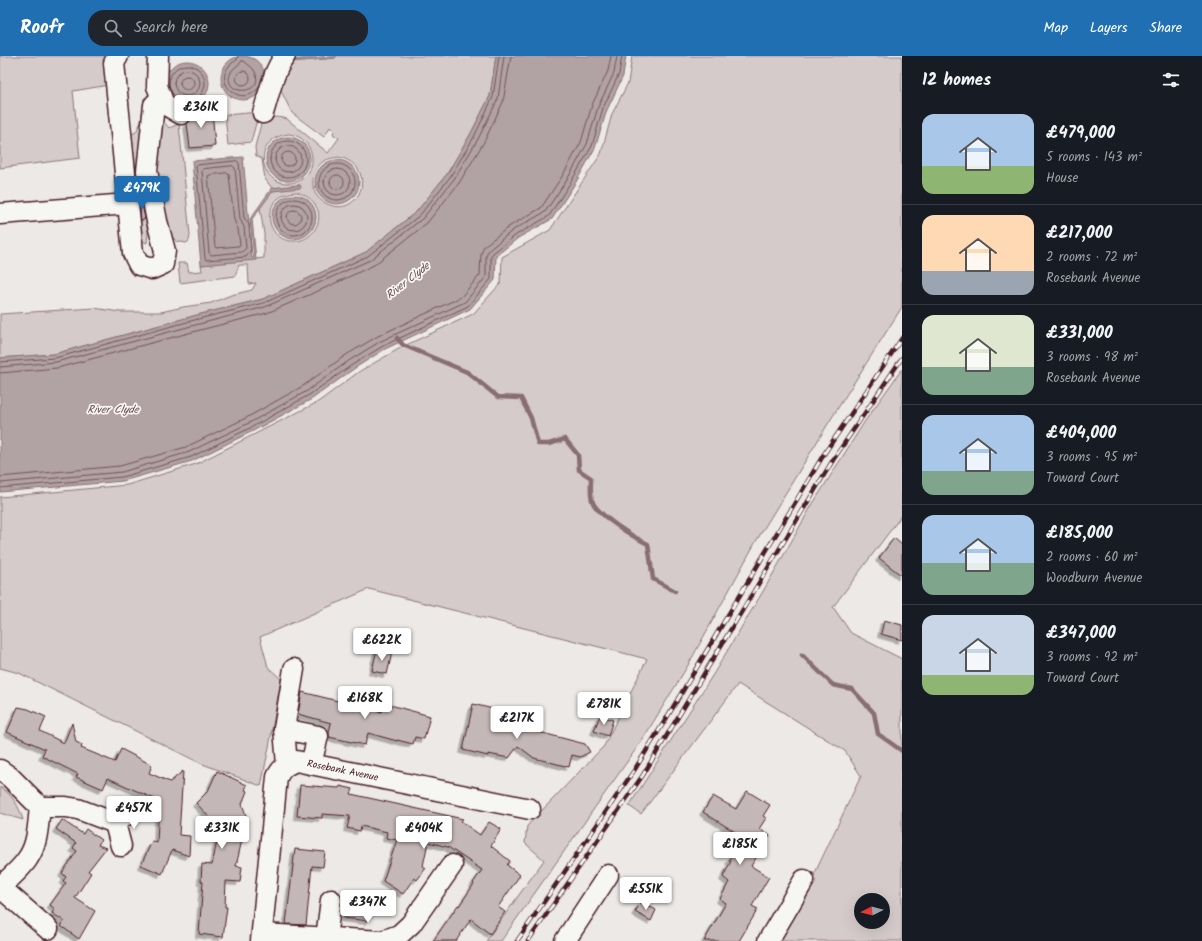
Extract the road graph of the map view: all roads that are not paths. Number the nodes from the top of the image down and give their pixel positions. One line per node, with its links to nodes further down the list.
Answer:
1 (118, 56): 7 (street)
2 (158, 56): 4 (street)
3 (285, 56): 5 (street)
4 (161, 98): 6 (street); 7 (street)
5 (264, 113)
6 (181, 114)
7 (128, 204): 8 (street)
8 (0, 214)
9 (294, 669): 10 (street)
10 (284, 729): 11 (street); 12 (street)
11 (312, 764): 12 (street, Rosebank Avenue); 16 (street, Rosebank Avenue)
12 (287, 765): 25 (street)
13 (0, 770): 14 (street)
14 (40, 807): 17 (street); 22 (street)
15 (134, 809): 17 (street)
16 (530, 809)
17 (115, 823): 18 (street)
18 (121, 846)
19 (452, 865): 27 (street)
20 (608, 875): 28 (street)
21 (804, 880): 29 (street)
22 (0, 887): 24 (street)
23 (331, 900): 26 (street)
24 (48, 929)
25 (262, 938): 26 (street)
26 (326, 938): 27 (street)
27 (382, 941)
28 (565, 941)
29 (768, 941)

